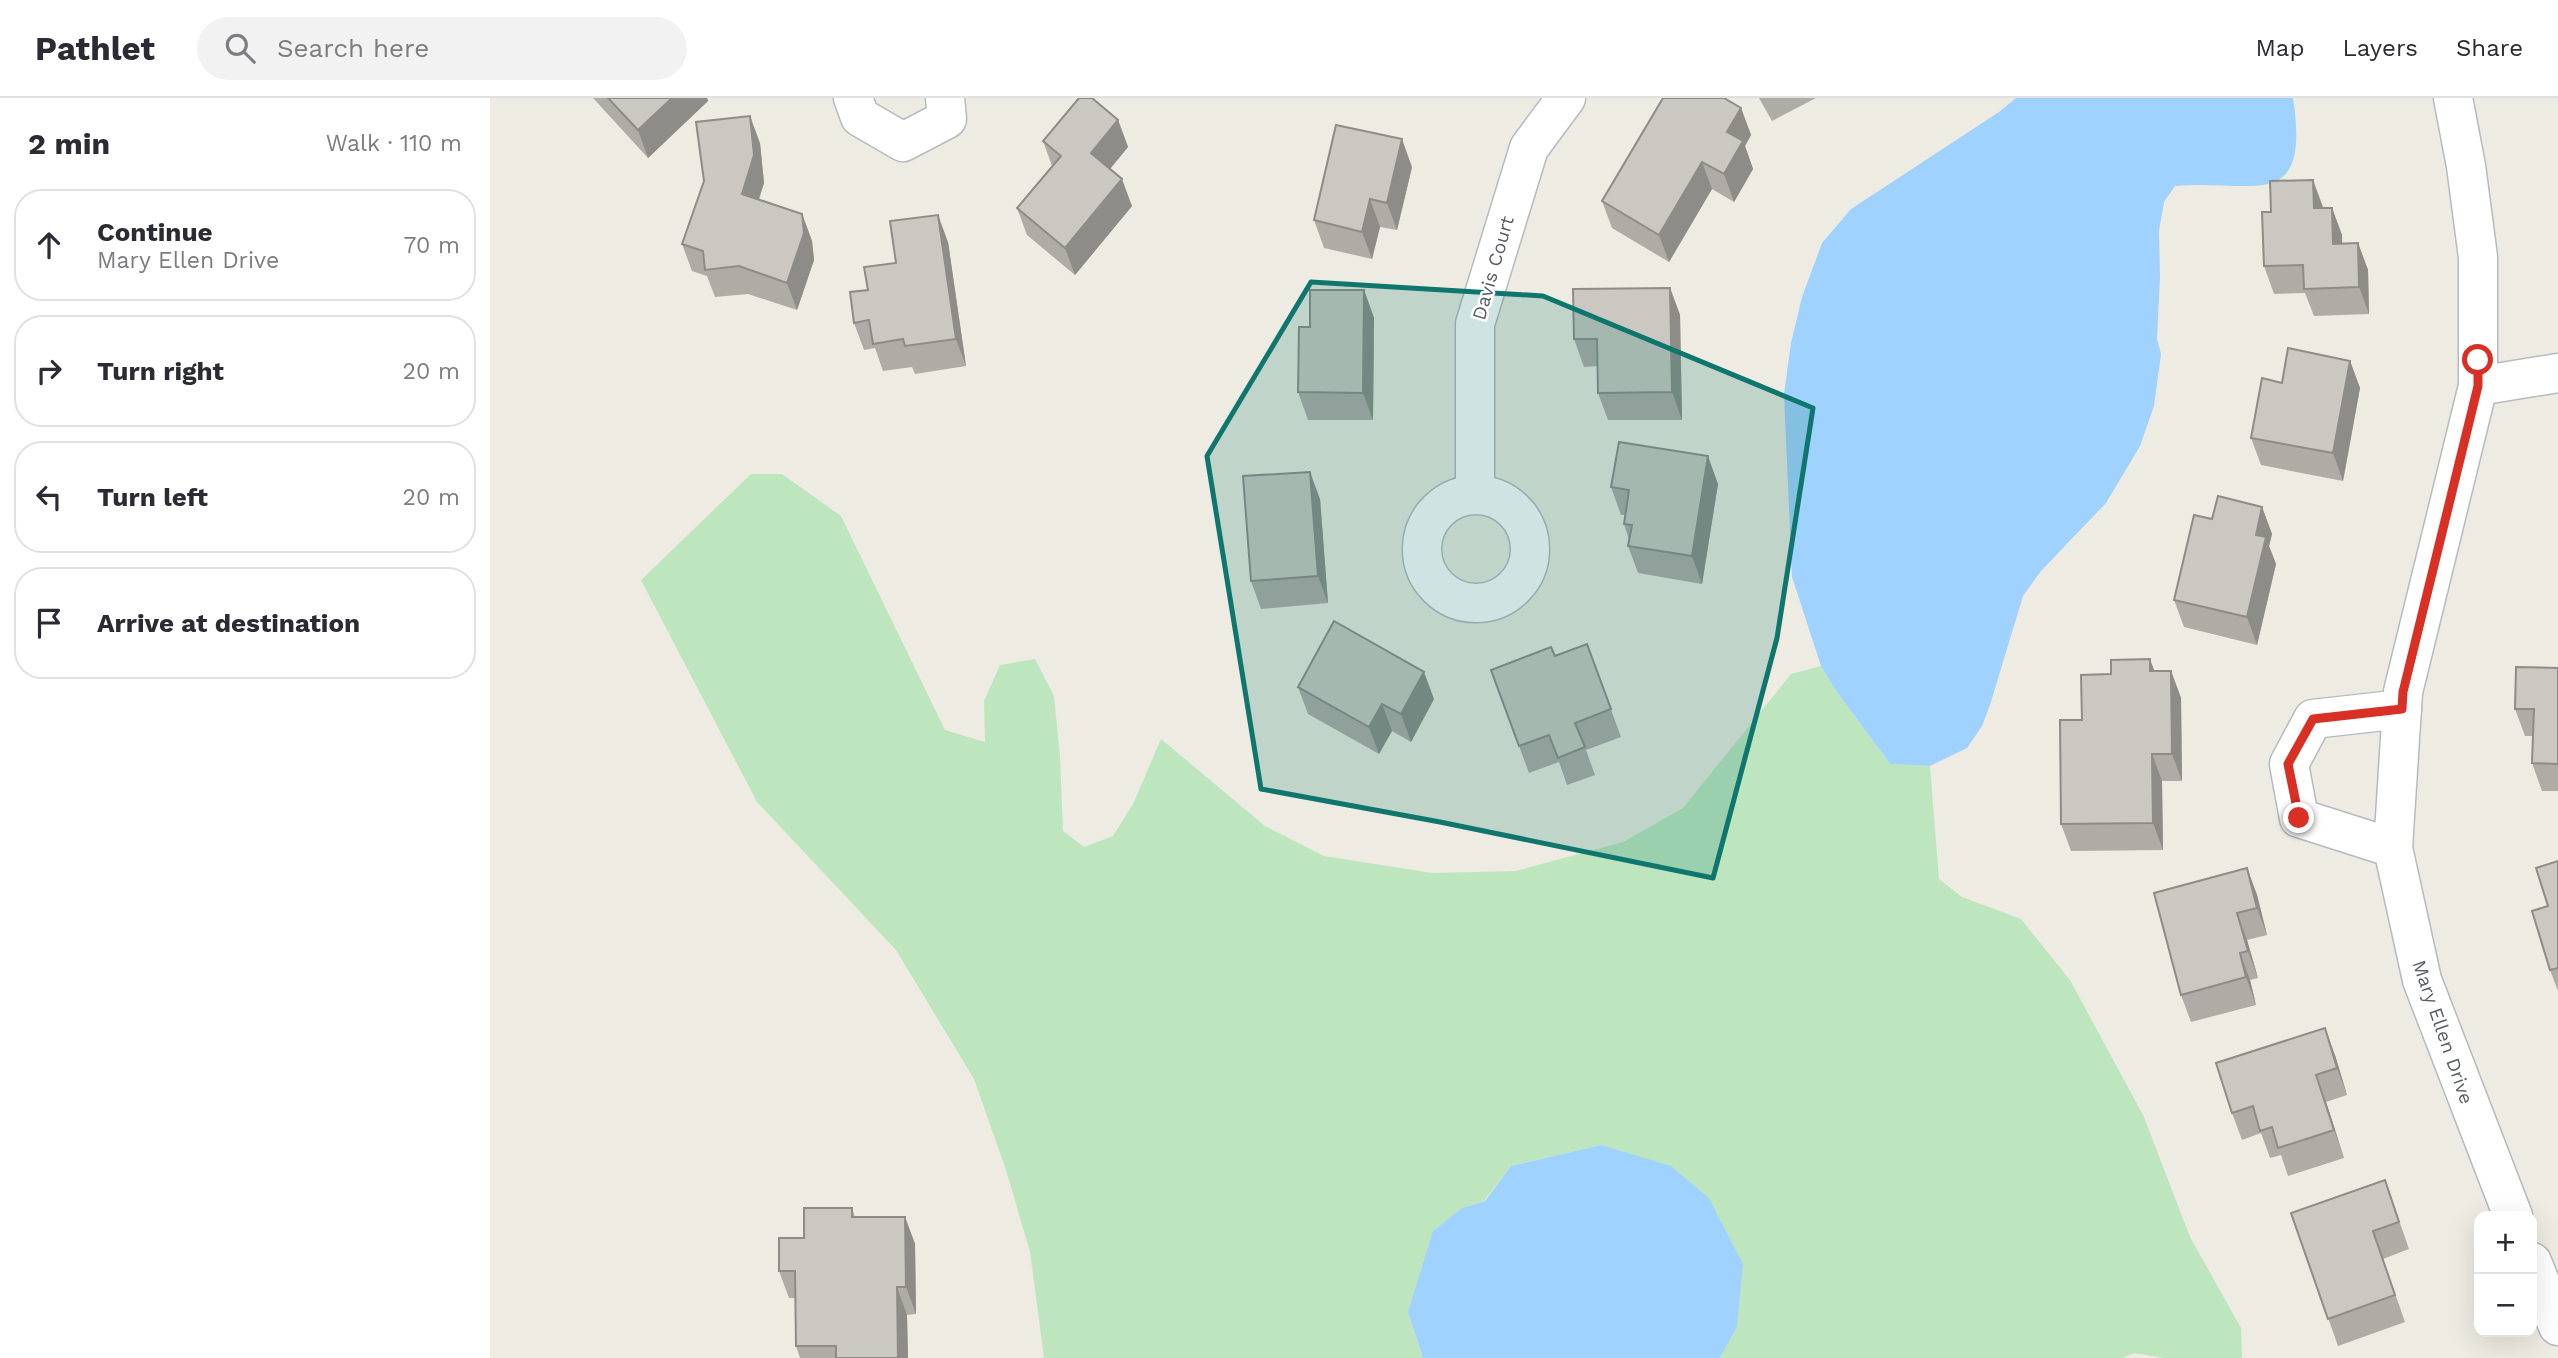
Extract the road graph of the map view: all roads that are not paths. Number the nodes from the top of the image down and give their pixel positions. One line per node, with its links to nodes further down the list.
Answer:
1 (853, 98): 2 (street)
2 (944, 98)
3 (1566, 98): 7 (street, Davis Court)
4 (2453, 98): 6 (street, Mary Ellen Drive)
5 (2558, 373): 6 (street)
6 (2478, 386): 8 (street, Mary Ellen Drive)
7 (1475, 494)
8 (2402, 709): 9 (street, Mary Ellen Drive); 9 (street)
9 (2393, 848): 10 (street, Mary Ellen Drive)
10 (2511, 1211)
11 (2537, 1274): 12 (street)
12 (2558, 1324)

